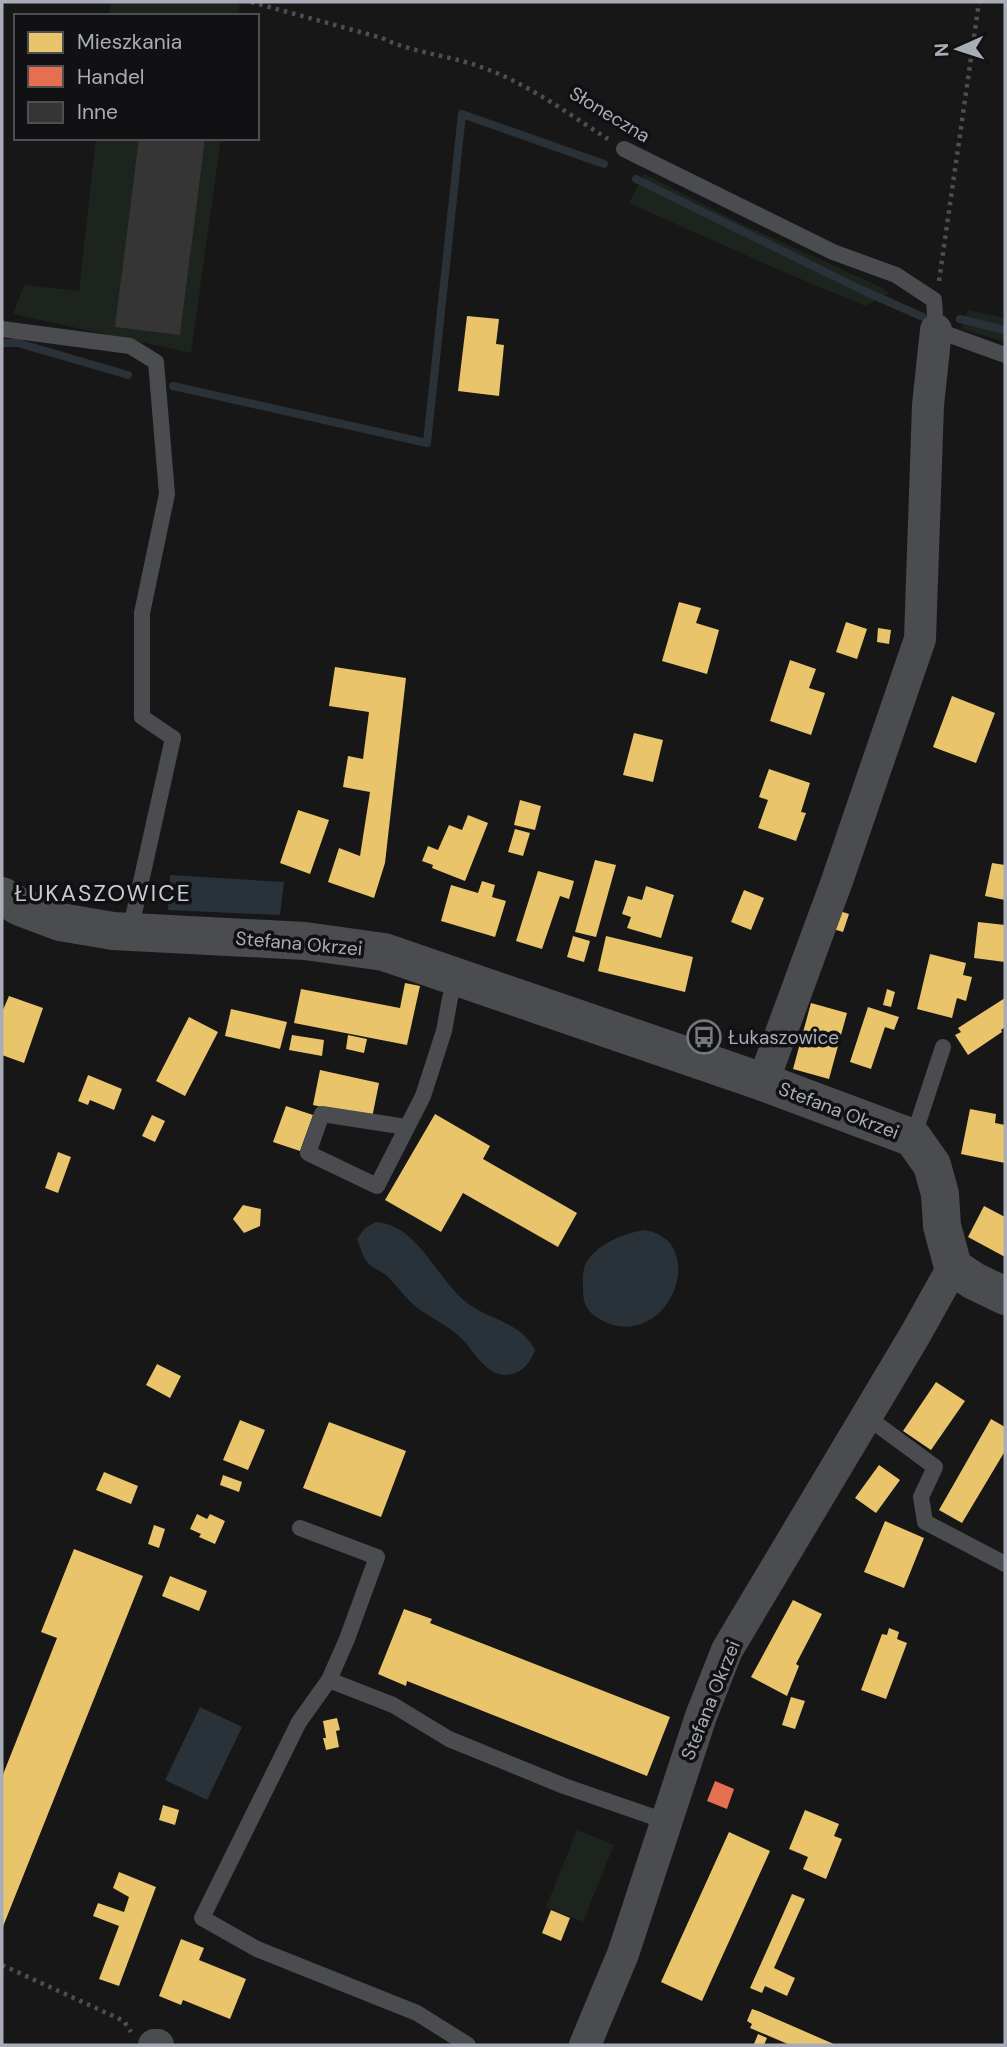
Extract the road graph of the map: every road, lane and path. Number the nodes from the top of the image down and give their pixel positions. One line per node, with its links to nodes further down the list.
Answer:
1 (251, 2): 3 (path, Słoneczna)
2 (979, 2): 4 (path)
3 (624, 149): 4 (lane, Słoneczna)
4 (935, 315): 6 (lane, Słoneczna); 11 (street)
5 (2, 329): 8 (lane)
6 (1005, 355)
7 (2, 896): 8 (street, Stefana Okrzei)
8 (129, 932): 9 (street, Stefana Okrzei)
9 (458, 977): 11 (street, Stefana Okrzei); 12 (lane)
10 (943, 1047): 13 (lane)
11 (763, 1082): 13 (street, Stefana Okrzei)
12 (406, 1128): 12 (lane)
13 (913, 1138): 14 (street, Stefana Okrzei)
14 (953, 1267): 15 (street); 16 (street, Stefana Okrzei)
15 (1005, 1296)
16 (867, 1417): 18 (lane); 20 (street, Stefana Okrzei)
17 (300, 1528): 19 (lane)
18 (1005, 1564)
19 (329, 1680): 20 (lane); 23 (lane)
20 (665, 1821): 24 (street, Stefana Okrzei)
21 (2, 1965): 22 (path)
22 (148, 2042)
23 (468, 2045)
24 (585, 2045)

